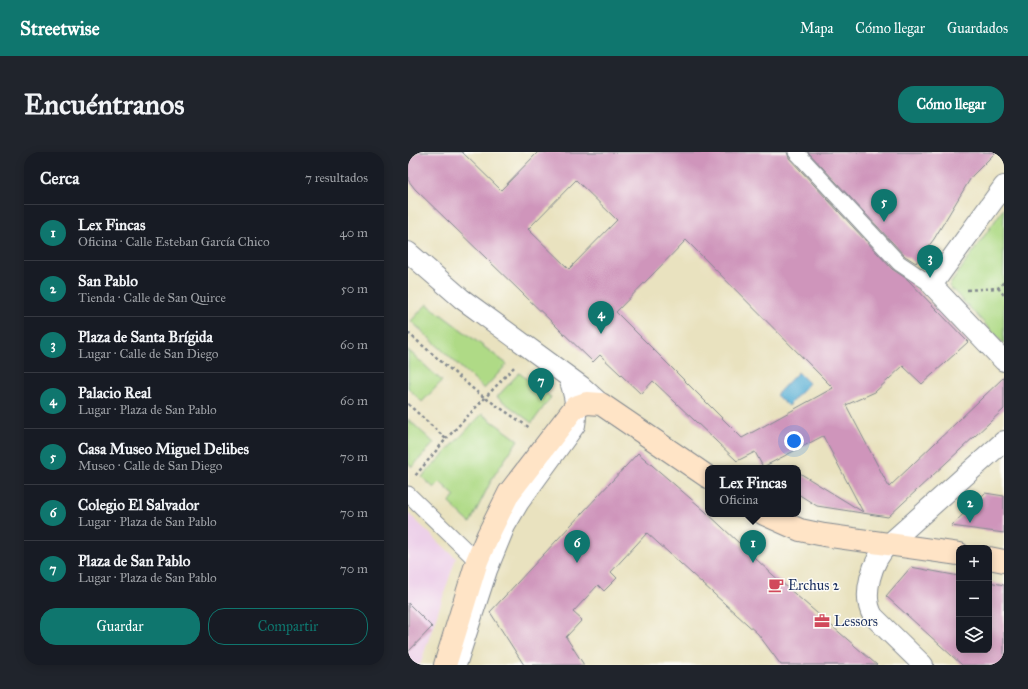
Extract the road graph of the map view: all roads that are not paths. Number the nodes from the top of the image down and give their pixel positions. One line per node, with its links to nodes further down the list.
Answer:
1 (796, 152): 4 (street)
2 (1004, 186): 4 (street)
3 (408, 252): 6 (street)
4 (936, 289): 5 (street)
5 (1004, 361)
6 (569, 378): 7 (street); 8 (street)
7 (601, 404): 8 (main road); 10 (main road)
8 (575, 407): 17 (main road); 17 (street)
9 (1004, 441): 13 (street)
10 (705, 475)
11 (408, 494): 17 (street)
12 (771, 517): 13 (main road)
13 (889, 544): 14 (main road); 20 (street)
14 (956, 554)
15 (992, 559): 16 (main road)
16 (1004, 561)
17 (476, 579): 18 (main road); 19 (street)
18 (444, 665)
19 (456, 665)
20 (923, 665)

